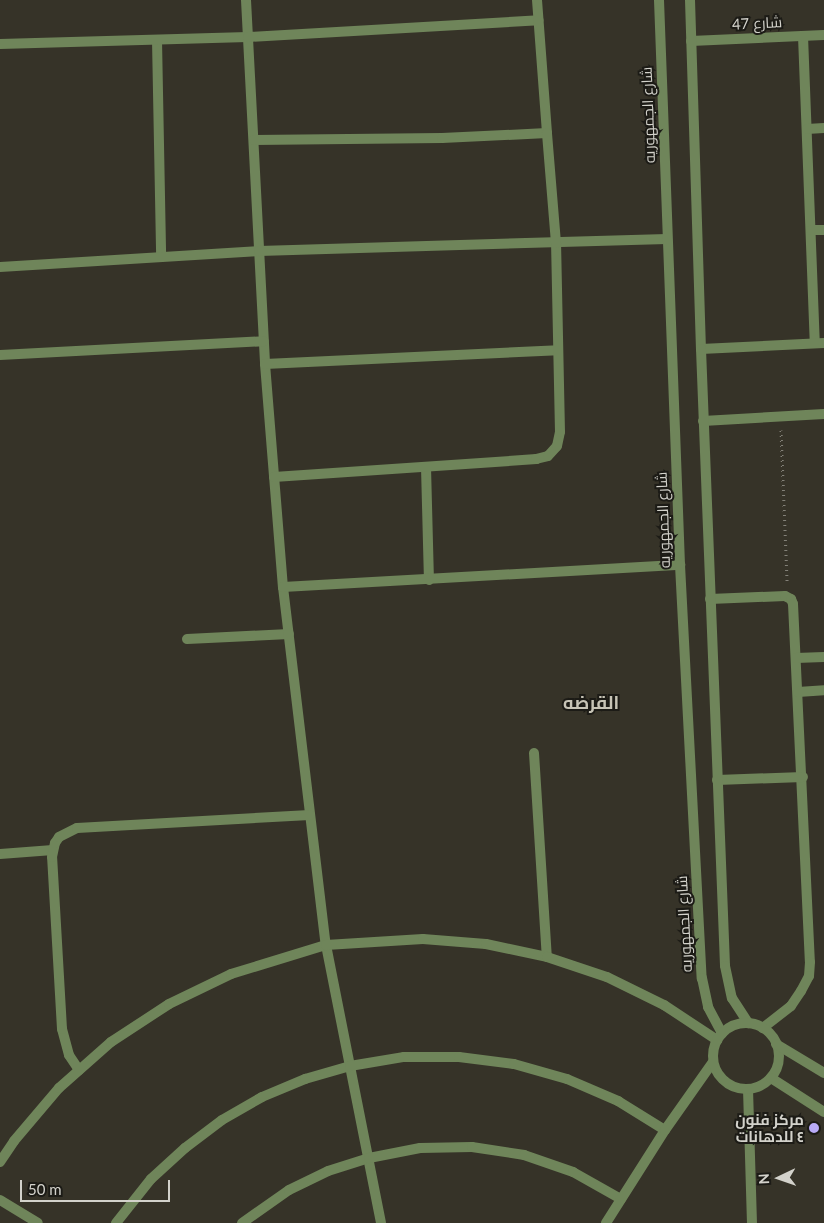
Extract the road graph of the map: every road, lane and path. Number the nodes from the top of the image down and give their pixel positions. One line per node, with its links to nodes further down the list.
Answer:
1 (246, 0): 8 (street)
2 (537, 0): 5 (street)
3 (659, 0): 18 (street, شارع الجمهوريه)
4 (690, 0): 10 (street)
5 (539, 20): 8 (street); 14 (street)
6 (824, 35): 7 (street, شارع 47)
7 (804, 36): 10 (street, شارع 47); 13 (street)
8 (248, 37): 9 (street); 15 (street)
9 (157, 40): 11 (street); 21 (street)
10 (692, 41): 26 (street)
11 (0, 44)
12 (824, 128): 13 (street)
13 (807, 129): 16 (street)
14 (547, 133): 15 (street); 19 (street)
15 (254, 140): 20 (street)
16 (811, 230): 17 (street); 23 (street)
17 (824, 230)
18 (667, 239): 19 (street); 35 (street, شارع الجمهوريه)
19 (556, 243): 20 (street); 27 (street)
20 (259, 251): 21 (street); 24 (street)
21 (161, 257): 22 (street)
22 (0, 267)
23 (819, 314): 25 (street)
24 (264, 341): 28 (street); 29 (street)
25 (819, 343): 26 (street)
26 (701, 349): 32 (street)
27 (558, 350): 29 (street); 33 (street)
28 (0, 355)
29 (265, 364): 34 (street)
30 (824, 414): 31 (street)
31 (781, 418): 32 (street); 38 (path)
32 (703, 421): 39 (street)
33 (426, 467): 34 (street); 36 (street)
34 (274, 476): 37 (street)
35 (680, 565): 36 (street); 56 (street, شارع الجمهوريه)
36 (429, 580): 37 (street)
37 (283, 587): 40 (street)
38 (788, 597): 39 (street); 43 (street)
39 (710, 599): 48 (street)
40 (289, 634): 41 (street); 49 (street)
41 (187, 639)
42 (824, 657): 43 (street)
43 (796, 658): 45 (street)
44 (824, 690): 45 (street)
45 (798, 692): 47 (street)
46 (534, 753): 53 (street)
47 (802, 777): 48 (street); 55 (street)
48 (718, 780): 54 (street)
49 (310, 815): 50 (street); 52 (street)
50 (53, 850): 51 (street); 60 (street)
51 (0, 854)
52 (326, 945): 53 (street); 59 (street); 60 (street)
53 (547, 957): 56 (street)
54 (748, 1023): 55 (street); 56 (street)
55 (763, 1028): 57 (street)
56 (720, 1036): 58 (street)
57 (776, 1044): 61 (street); 62 (street)
58 (713, 1062): 63 (street); 65 (street)
59 (350, 1066): 65 (street); 66 (street); 71 (street)
60 (80, 1070): 67 (street)
61 (824, 1073)
62 (771, 1078): 63 (street); 64 (street)
63 (748, 1089): 75 (street)
64 (824, 1112)
65 (665, 1130): 68 (street)
66 (369, 1158): 68 (street); 72 (street); 73 (street)
67 (0, 1162)
68 (622, 1198): 74 (street)
69 (0, 1200): 70 (street)
70 (38, 1223)
71 (116, 1223)
72 (242, 1223)
73 (381, 1223)
74 (606, 1223)
75 (752, 1223)

